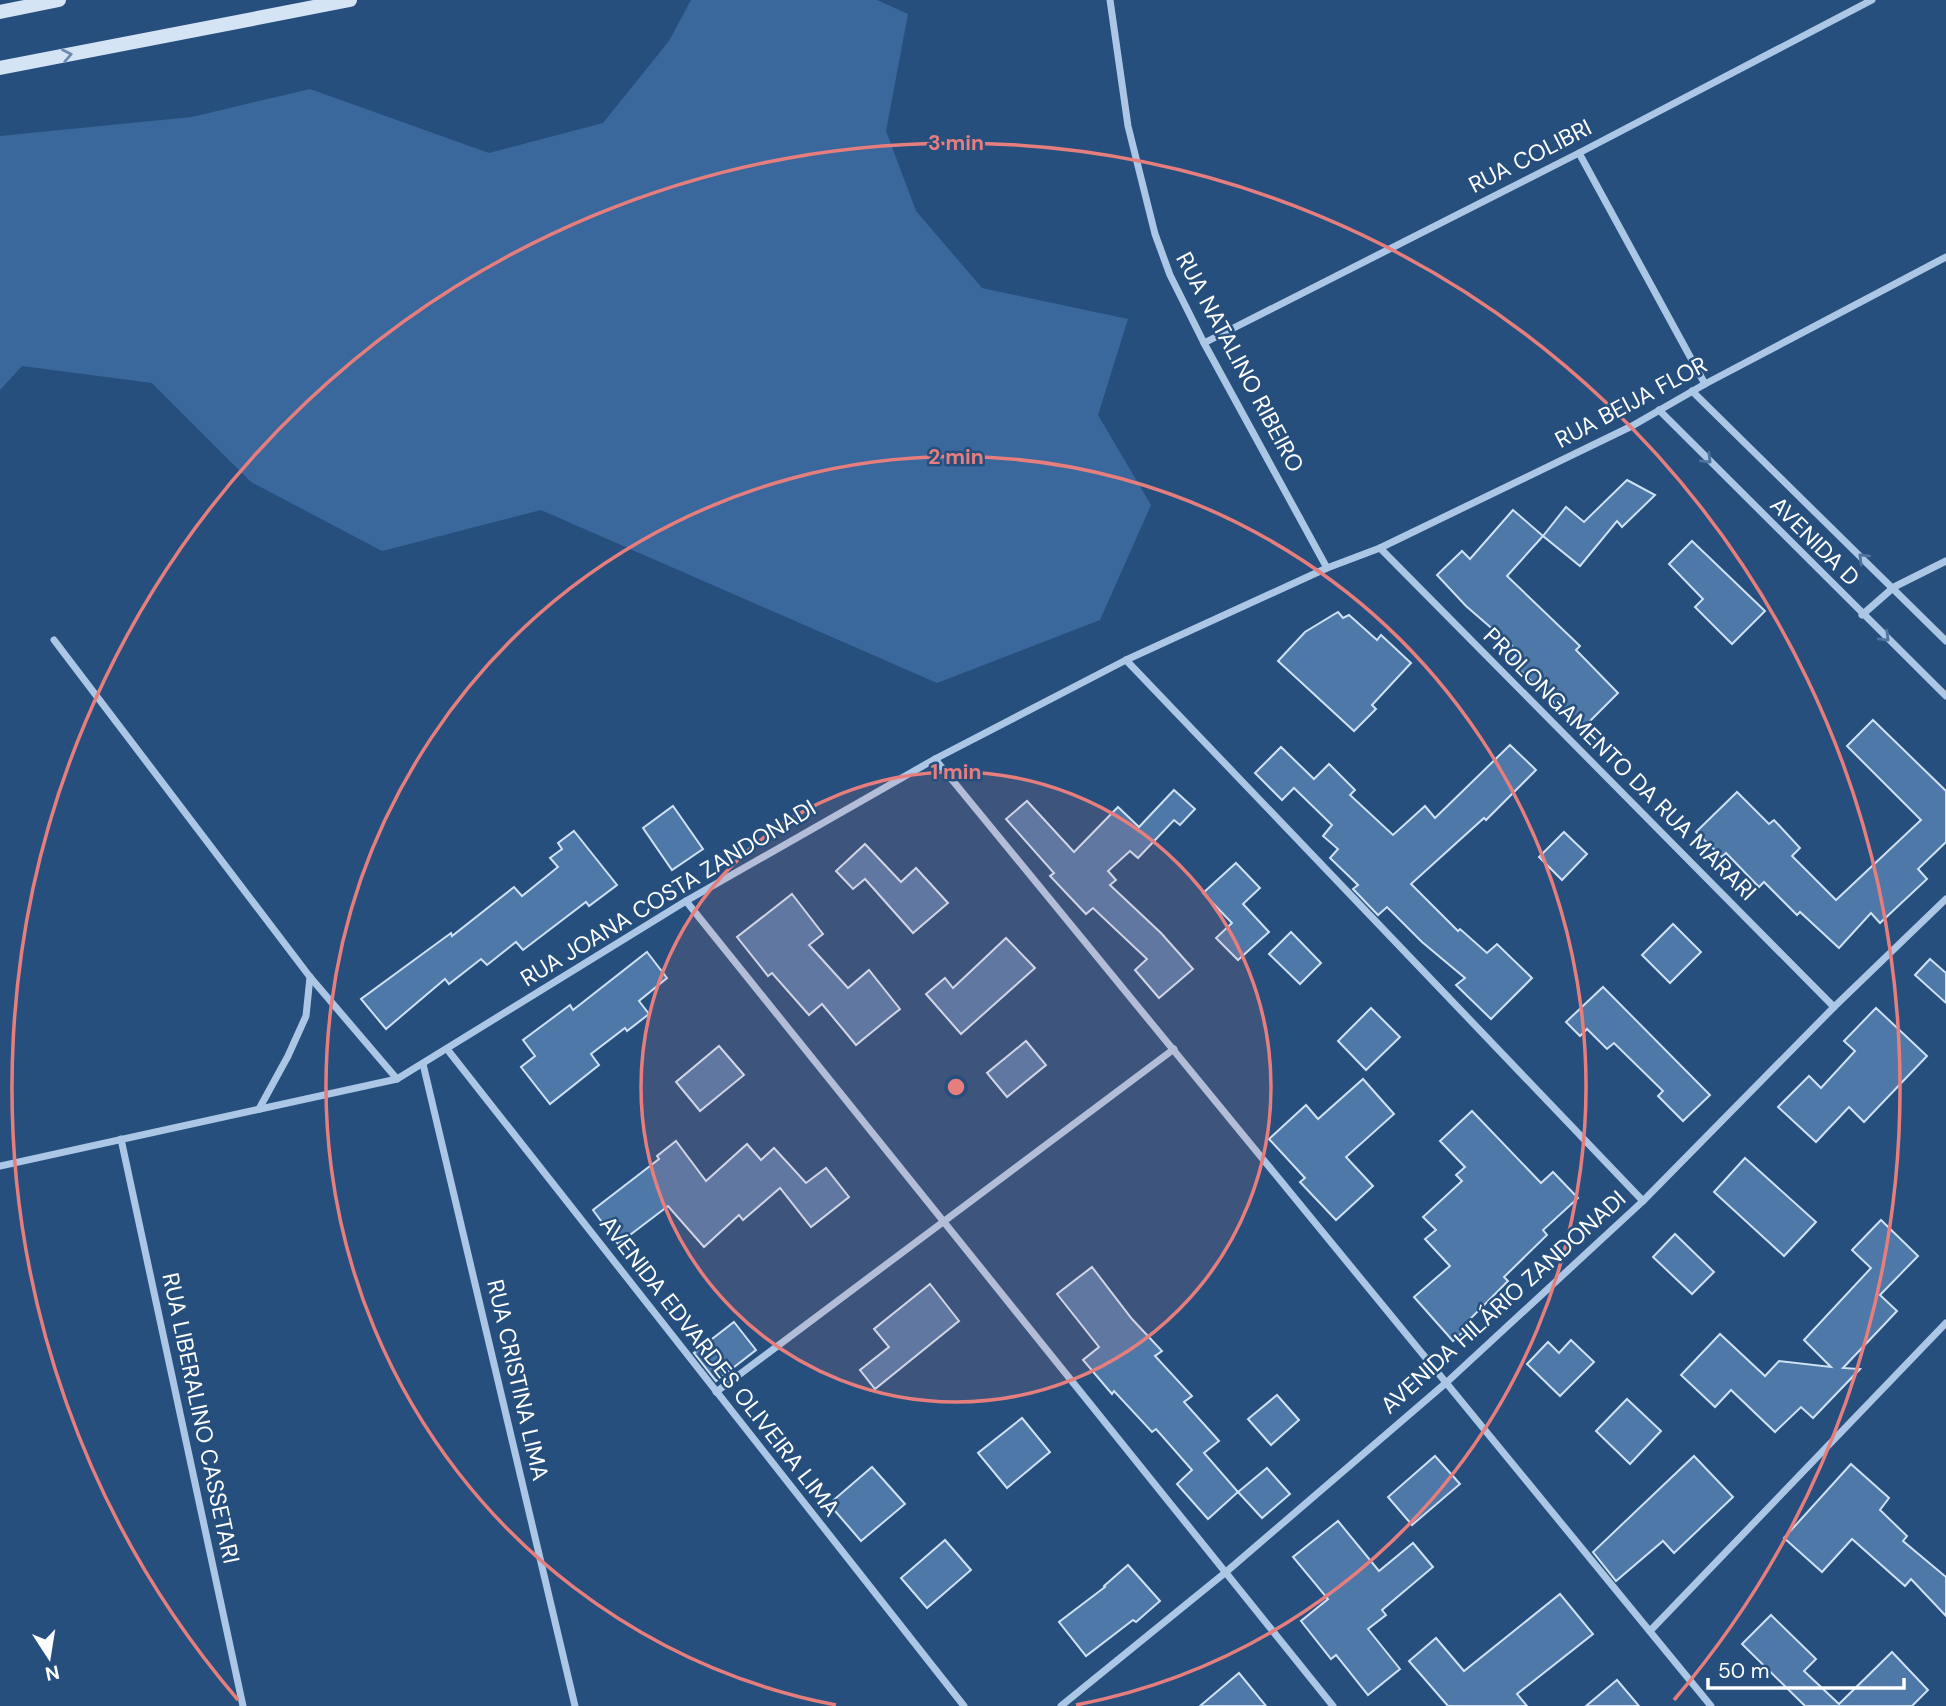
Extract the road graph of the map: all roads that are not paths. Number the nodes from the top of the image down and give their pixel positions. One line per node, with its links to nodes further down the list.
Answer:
1 (59, 0): 5 (street)
2 (350, 0): 7 (street, one-way to 2)
3 (1110, 0): 10 (street, RUA NATALINO RIBEIRO)
4 (1872, 0): 8 (street, RUA COLIBRI)
5 (31, 3): 6 (street)
6 (0, 12)
7 (0, 68)
8 (1579, 153): 10 (street, RUA COLIBRI); 11 (street)
9 (1946, 257): 11 (street, RUA BEIJA FLOR)
10 (1204, 343): 16 (street, RUA NATALINO RIBEIRO)
11 (1705, 384): 12 (street, RUA BEIJA FLOR)
12 (1692, 391): 13 (street, RUA BEIJA FLOR); 17 (street, one-way to 12)
13 (1659, 410): 14 (street, RUA BEIJA FLOR); 18 (street, AVENIDA D, one-way to 18)
14 (1380, 548): 16 (street, RUA BEIJA FLOR); 27 (street, PROLONGAMENTO DA RUA MARARI)
15 (1946, 561): 17 (street)
16 (1327, 568): 21 (street, RUA JOANA COSTA ZANDONADI)
17 (1894, 587): 18 (street); 20 (street)
18 (1862, 615): 22 (street, AVENIDA D, one-way to 22)
19 (54, 640): 26 (street)
20 (1946, 640)
21 (1126, 660): 23 (street, RUA JOANA COSTA ZANDONADI); 35 (street)
22 (1946, 696)
23 (935, 759): 25 (street, RUA JOANA COSTA ZANDONADI); 29 (street)
24 (1946, 899): 27 (street, AVENIDA HILÁRIO ZANDONADI)
25 (686, 901): 28 (street, RUA JOANA COSTA ZANDONADI); 36 (street)
26 (310, 977): 31 (street); 32 (street)
27 (1833, 1007): 35 (street, AVENIDA HILÁRIO ZANDONADI)
28 (447, 1049): 30 (street, RUA JOANA COSTA ZANDONADI); 39 (street, AVENIDA EDVARDES OLIVEIRA LIMA)
29 (1174, 1049): 36 (street); 38 (street)
30 (423, 1064): 31 (street, RUA JOANA COSTA ZANDONADI); 43 (street, RUA CRISTINA LIMA)
31 (397, 1079): 32 (street, RUA JOANA COSTA ZANDONADI)
32 (259, 1109): 33 (street, RUA JOANA COSTA ZANDONADI)
33 (121, 1139): 34 (street, RUA JOANA COSTA ZANDONADI); 42 (street, RUA LIBERALINO CASSETARI)
34 (0, 1166)
35 (1643, 1201): 38 (street, AVENIDA HILÁRIO ZANDONADI)
36 (944, 1220): 39 (street); 40 (street)
37 (1946, 1323): 41 (street)
38 (1447, 1382): 40 (street, AVENIDA HILÁRIO ZANDONADI); 41 (street)
39 (716, 1392): 44 (street, AVENIDA EDVARDES OLIVEIRA LIMA)
40 (1226, 1572): 45 (street, AVENIDA HILÁRIO ZANDONADI); 46 (street)
41 (1650, 1631): 47 (street)
42 (243, 1706)
43 (575, 1706)
44 (964, 1706)
45 (1061, 1706)
46 (1332, 1706)
47 (1711, 1706)

